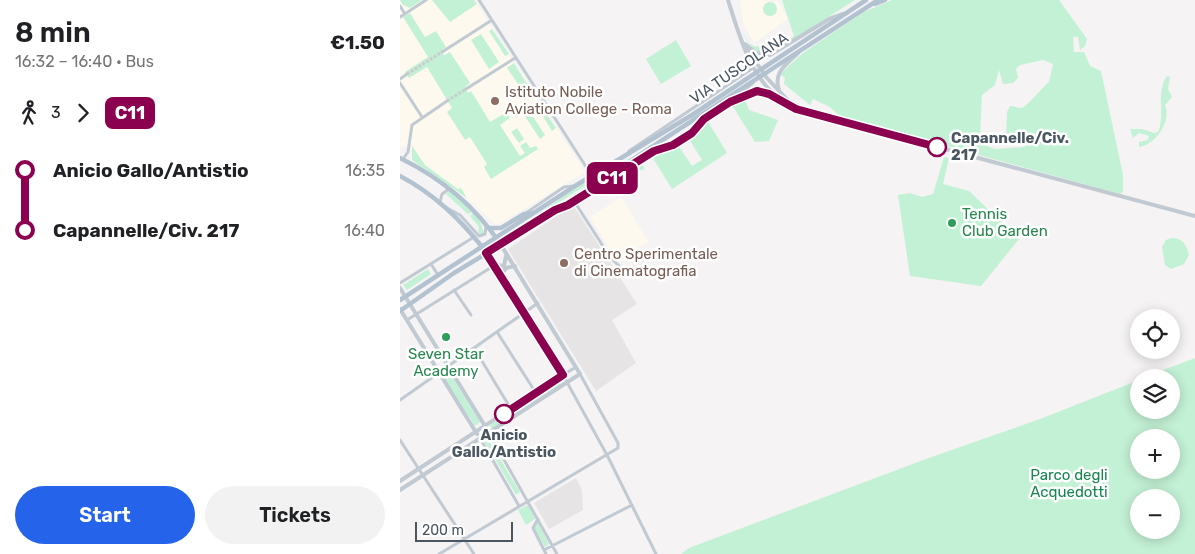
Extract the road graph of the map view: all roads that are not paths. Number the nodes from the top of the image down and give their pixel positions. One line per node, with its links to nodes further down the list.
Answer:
1 (426, 0): 9 (street)
2 (479, 0): 12 (street)
3 (728, 0): 13 (street)
4 (866, 0): 10 (main road, VIA TUSCOLANA)
5 (878, 0): 8 (main road, VIA TUSCOLANA)
6 (885, 0): 8 (main road)
7 (400, 6): 9 (street)
8 (860, 11): 14 (main road, VIA TUSCOLANA)
9 (405, 14): 11 (street)
10 (844, 14): 13 (street, VIA TUSCOLANA); 17 (main road, VIA TUSCOLANA)
11 (400, 17)
12 (492, 20): 15 (street); 16 (street)
13 (743, 42): 17 (street); 18 (street)
14 (802, 50): 20 (main road, VIA TUSCOLANA); 26 (street)
15 (442, 52)
16 (515, 58): 25 (street); 35 (street)
17 (760, 68): 18 (main road, VIA TUSCOLANA); 20 (street)
18 (754, 70): 22 (street); 33 (main road, VIA TUSCOLANA); 33 (street, VIA TUSCOLANA)
19 (407, 74): 21 (street)
20 (764, 75): 22 (main road, VIA TUSCOLANA); 26 (street)
21 (400, 79)
22 (759, 79): 24 (main road, VIA TUSCOLANA); 29 (street)
23 (400, 83): 31 (street)
24 (753, 83): 28 (street, VIA TUSCOLANA); 41 (main road, VIA TUSCOLANA)
25 (466, 89)
26 (780, 92): 30 (street)
27 (447, 101): 31 (street)
28 (730, 102): 29 (street); 38 (street, VIA TUSCOLANA)
29 (783, 103): 30 (street)
30 (796, 109): 44 (street)
31 (422, 117): 32 (street)
32 (402, 158): 37 (main road)
33 (623, 158): 35 (main road, VIA TUSCOLANA)
34 (400, 176): 39 (main road)
35 (592, 176): 36 (main road, VIA TUSCOLANA)
36 (575, 186): 42 (main road, VIA TUSCOLANA); 43 (street, VIA TUSCOLANA)
37 (449, 189): 39 (street); 45 (main road)
38 (574, 201): 41 (street, VIA TUSCOLANA); 56 (street)
39 (440, 202): 40 (main road)
40 (446, 207): 45 (street); 47 (main road)
41 (555, 210): 49 (main road, VIA TUSCOLANA)
42 (536, 212): 43 (main road); 48 (main road, VIA TUSCOLANA)
43 (524, 214): 46 (main road)
44 (1195, 216)
45 (485, 223): 46 (main road)
46 (489, 228): 48 (main road)
47 (474, 237): 50 (main road); 53 (street)
48 (496, 238): 49 (main road); 50 (main road, VIA TUSCOLANA)
49 (501, 245): 51 (main road, VIA TUSCOLANA); 52 (street)
50 (482, 247): 51 (main road); 58 (main road, VIA TUSCOLANA)
51 (486, 253): 54 (street); 64 (main road, VIA TUSCOLANA)
52 (506, 253): 54 (street); 55 (street)
53 (431, 264): 58 (street); 59 (street)
54 (495, 265): 57 (street); 61 (street)
55 (514, 266): 57 (street); 65 (street)
56 (621, 268)
57 (501, 274): 67 (street)
58 (438, 275): 62 (main road, VIA TUSCOLANA)
59 (400, 283)
60 (400, 288): 62 (street)
61 (454, 290): 68 (street); 69 (street)
62 (405, 296): 63 (main road, VIA TUSCOLANA); 64 (street)
63 (400, 300)
64 (410, 303): 66 (main road, VIA TUSCOLANA); 68 (street)
65 (538, 303): 67 (street); 74 (street)
66 (400, 310): 70 (street)
67 (525, 312): 71 (street); 77 (street)
68 (416, 314): 70 (street); 73 (street)
69 (471, 315)
70 (407, 320): 75 (street)
71 (497, 332): 72 (street); 79 (street)
72 (474, 348): 73 (street); 82 (street)
73 (448, 366): 75 (street); 84 (street)
74 (576, 366): 76 (street); 77 (street)
75 (439, 372): 80 (street); 85 (street)
76 (580, 374): 78 (street); 89 (street)
77 (563, 375): 78 (street); 79 (street)
78 (567, 382): 83 (street); 89 (street)
79 (536, 393): 81 (street)
80 (400, 400)
81 (520, 403): 82 (street); 83 (street)
82 (511, 409): 84 (street)
83 (524, 410): 86 (street)
84 (485, 426): 85 (street); 86 (street)
85 (476, 432): 87 (street); 90 (street)
86 (489, 433): 87 (street); 95 (street)
87 (480, 438): 92 (street); 97 (street)
88 (400, 440): 90 (street)
89 (607, 455): 95 (street); 96 (street)
90 (420, 469): 92 (street); 93 (street)
91 (400, 474): 93 (street)
92 (424, 474): 94 (street); 99 (street)
93 (402, 480)
94 (400, 490)
95 (528, 501): 97 (street); 98 (street)
96 (632, 505): 100 (street); 105 (street)
97 (519, 506): 99 (street)
98 (538, 519): 100 (street); 101 (street)
99 (466, 539): 102 (street); 103 (street)
100 (553, 545): 101 (street); 104 (street)
101 (545, 552)
102 (439, 554)
103 (474, 554)
104 (557, 554)
105 (656, 554)

